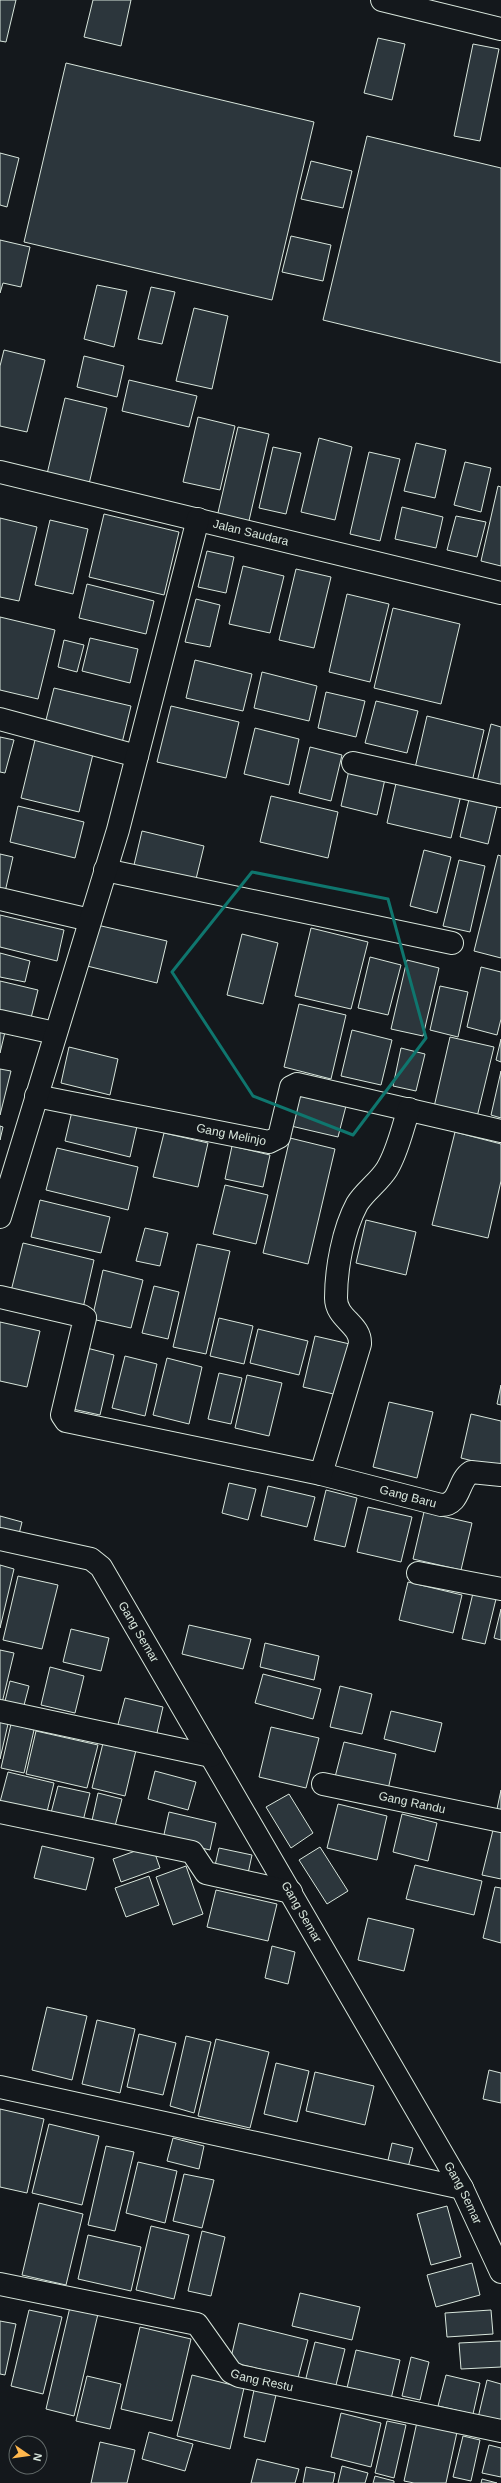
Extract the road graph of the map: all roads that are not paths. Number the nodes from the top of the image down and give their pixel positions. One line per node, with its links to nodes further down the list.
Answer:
1 (382, 0): 2 (street)
2 (501, 29)
3 (0, 472): 4 (street, Jalan Saudara)
4 (198, 519): 5 (street, Jalan Saudara); 7 (street)
5 (501, 593)
6 (0, 719): 7 (street)
7 (137, 756): 10 (street)
8 (353, 764): 9 (street)
9 (501, 796)
10 (105, 870): 12 (street); 13 (street)
11 (0, 899): 12 (street)
12 (90, 920): 15 (street)
13 (452, 943)
14 (0, 1021): 15 (street)
15 (55, 1034): 16 (street)
16 (36, 1096): 17 (street, Gang Melinjo); 19 (street)
17 (409, 1109): 18 (street, Gang Melinjo); 21 (street)
18 (501, 1131)
19 (0, 1217)
20 (0, 1297): 21 (street)
21 (321, 1474): 22 (street, Gang Baru)
22 (501, 1475)
23 (0, 1539): 27 (street, Gang Semar)
24 (418, 1573): 25 (street)
25 (501, 1588)
26 (0, 1711): 27 (street)
27 (211, 1756): 31 (street, Gang Semar)
28 (323, 1784): 30 (street, Gang Randu)
29 (0, 1812): 31 (street)
30 (501, 1821)
31 (291, 1892): 33 (street, Gang Semar)
32 (0, 2087): 33 (street)
33 (462, 2188): 34 (street, Gang Semar)
34 (501, 2272)
35 (0, 2284): 36 (street, Gang Restu)
36 (501, 2431)

